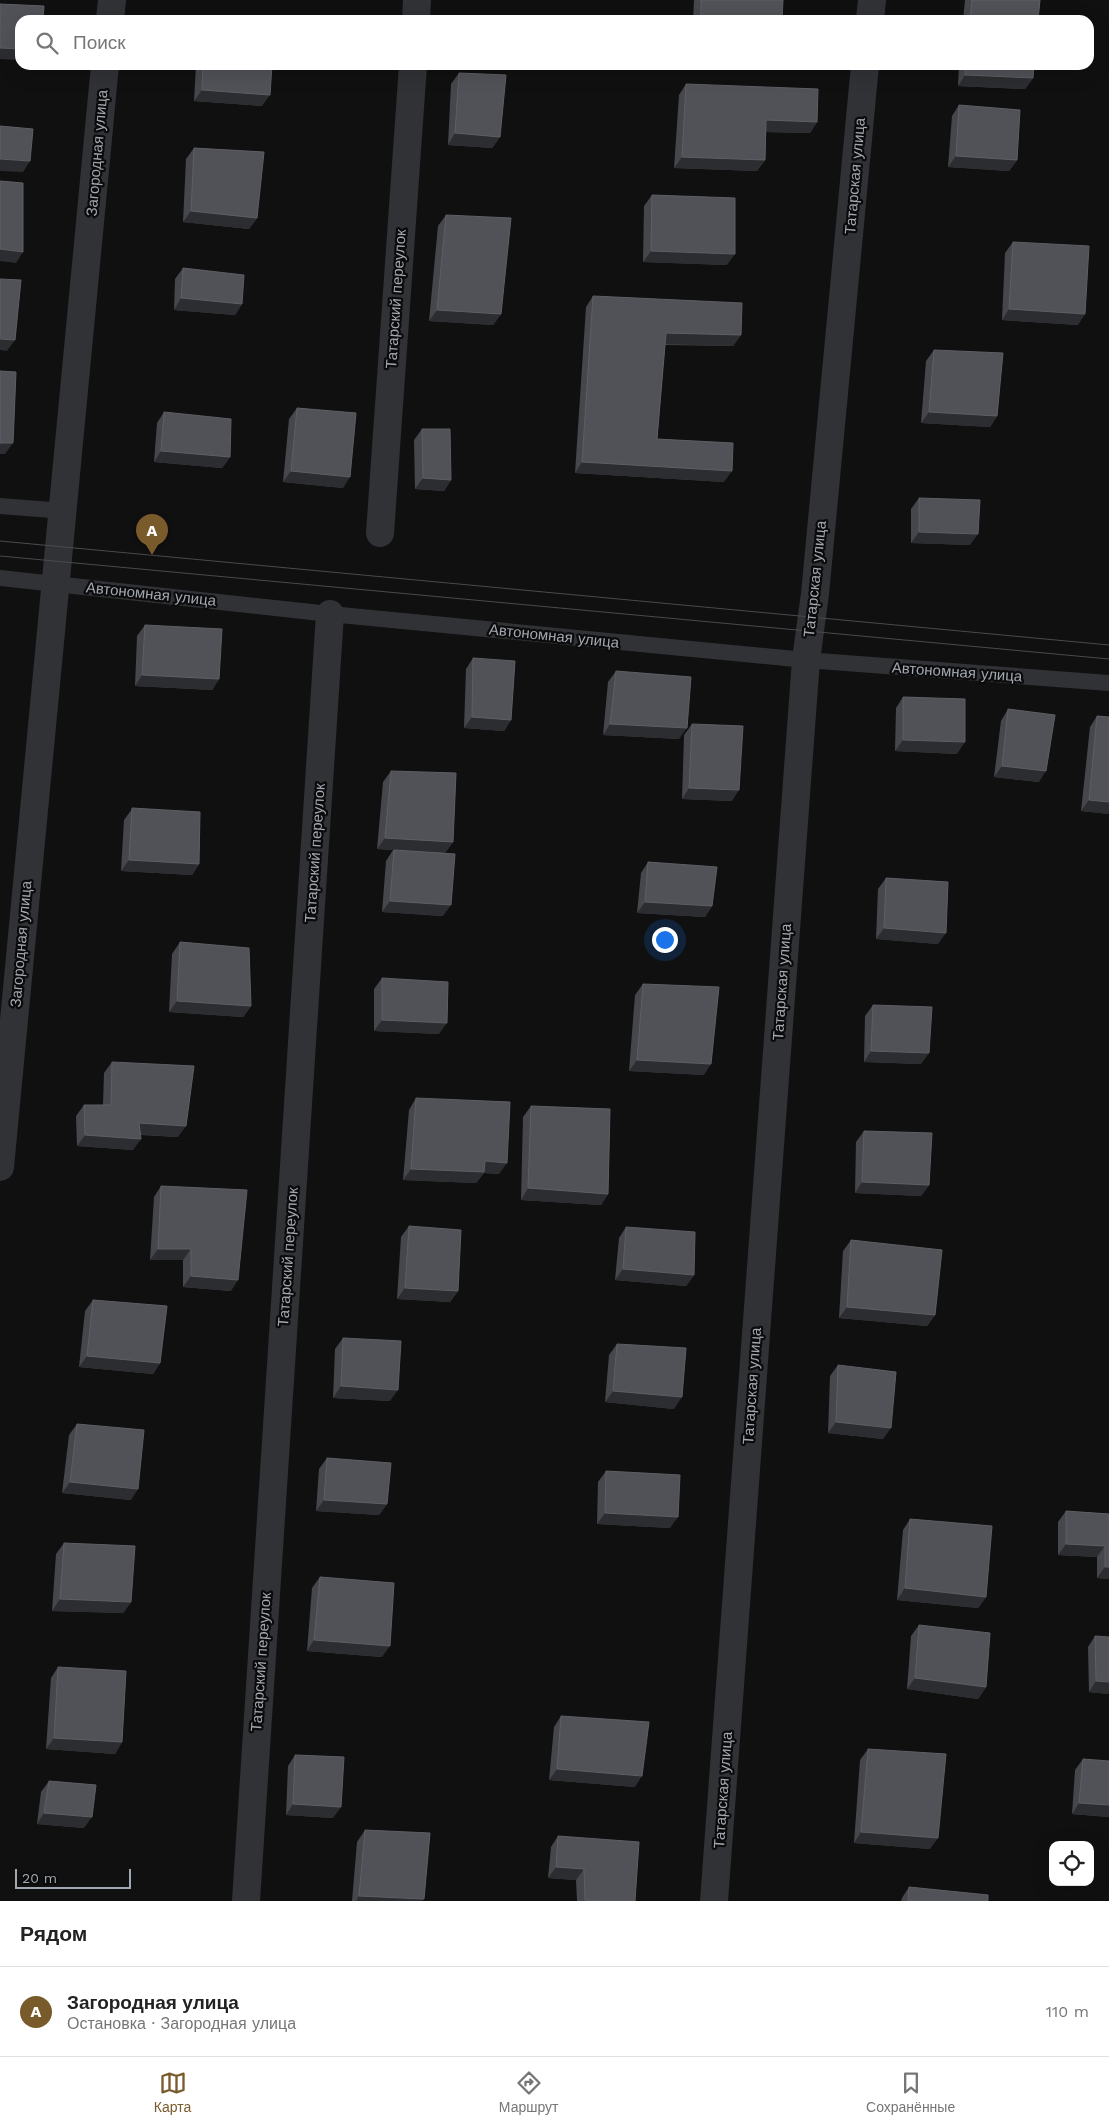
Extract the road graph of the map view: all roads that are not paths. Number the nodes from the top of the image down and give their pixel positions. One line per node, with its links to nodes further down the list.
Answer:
1 (112, 0): 4 (street)
2 (417, 0): 5 (street)
3 (872, 0): 6 (street)
4 (110, 15)
5 (416, 15)
6 (870, 15)
7 (105, 70): 11 (street, Загородная улица)
8 (413, 70): 12 (street, Татарский переулок)
9 (866, 70): 16 (street, Татарская улица)
10 (0, 506): 11 (lane)
11 (64, 512): 14 (street, Загородная улица)
12 (380, 533)
13 (0, 578): 14 (lane, Автономная улица)
14 (56, 583): 15 (lane, Автономная улица); 18 (street, Загородная улица)
15 (330, 614): 16 (lane, Автономная улица); 19 (street, Татарский переулок)
16 (806, 660): 17 (lane, Автономная улица); 20 (street, Татарская улица)
17 (1109, 683)
18 (0, 1167)
19 (246, 1901)
20 (714, 1901)

